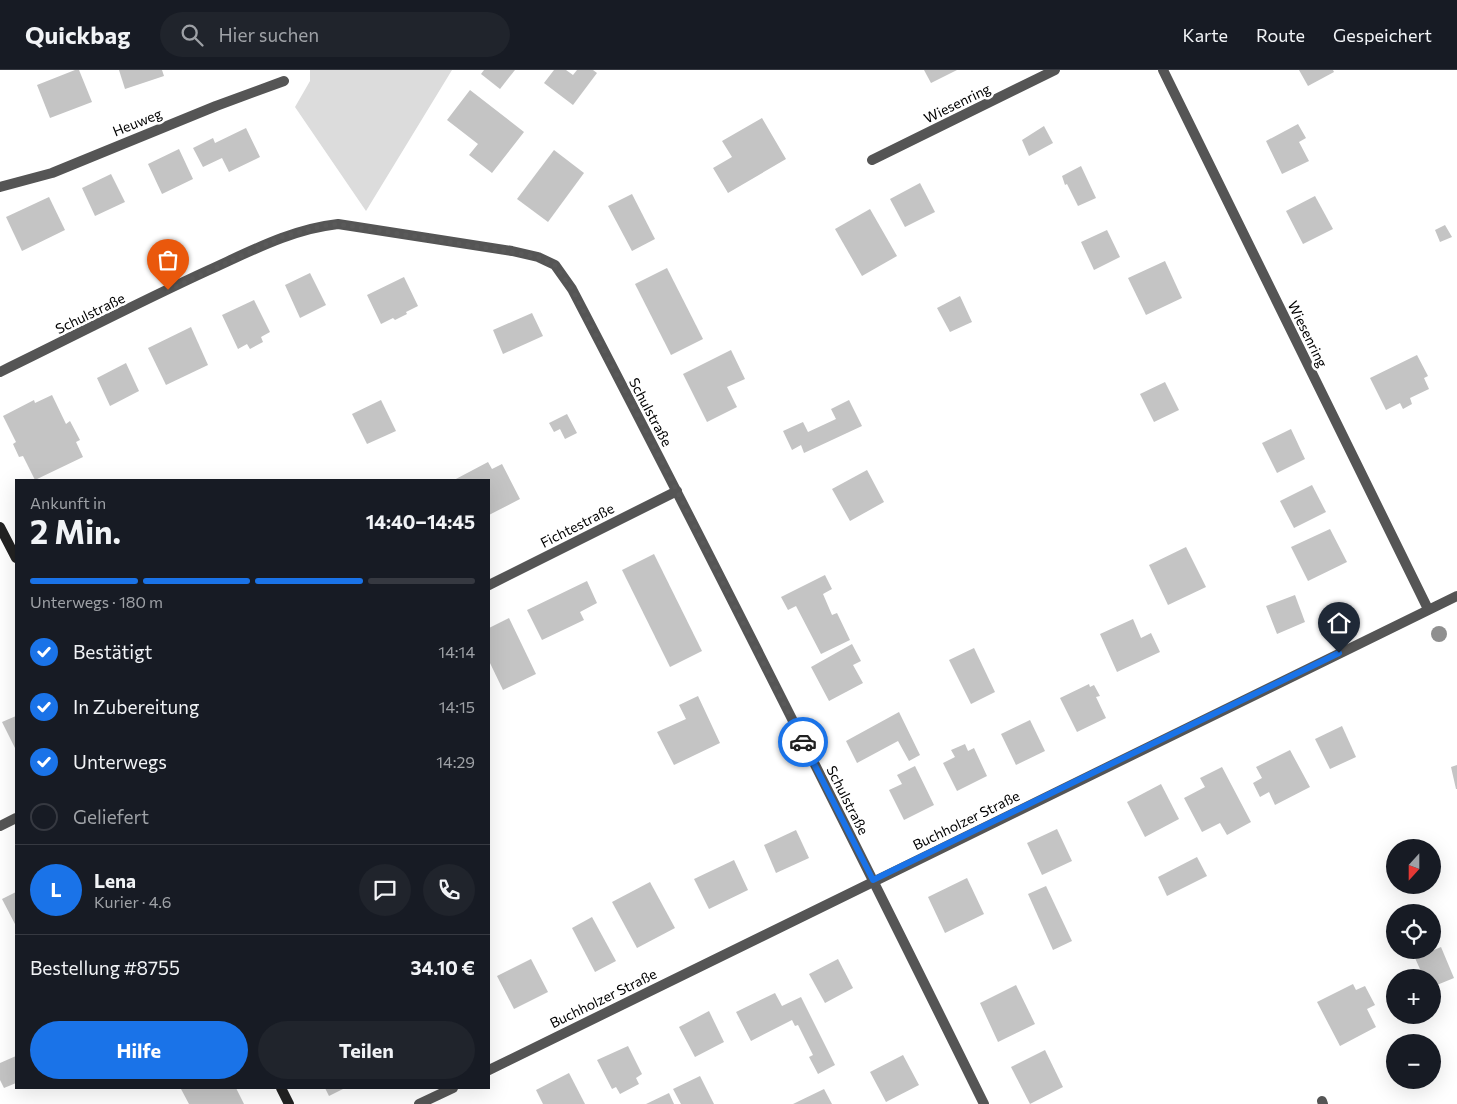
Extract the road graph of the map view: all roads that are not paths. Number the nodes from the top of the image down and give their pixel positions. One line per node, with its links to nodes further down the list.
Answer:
1 (1055, 70): 4 (street, Wiesenring)
2 (1163, 70): 12 (street, Wiesenring)
3 (284, 81): 5 (street, Heuweg)
4 (872, 160)
5 (0, 187)
6 (0, 372): 7 (street, Schulstraße)
7 (677, 491): 10 (street, Fichtestraße); 15 (street, Schulstraße)
8 (0, 527): 9 (main road)
9 (15, 556)
10 (490, 584)
11 (1457, 596): 12 (street, Buchholzer Straße)
12 (1428, 610): 15 (street, Buchholzer Straße)
13 (15, 818): 14 (street)
14 (0, 826)
15 (873, 880): 16 (street, Buchholzer Straße); 21 (street, Schulstraße)
16 (490, 1070)
17 (282, 1089): 19 (main road)
18 (451, 1089): 20 (street)
19 (289, 1104)
20 (419, 1104)
21 (984, 1104)

